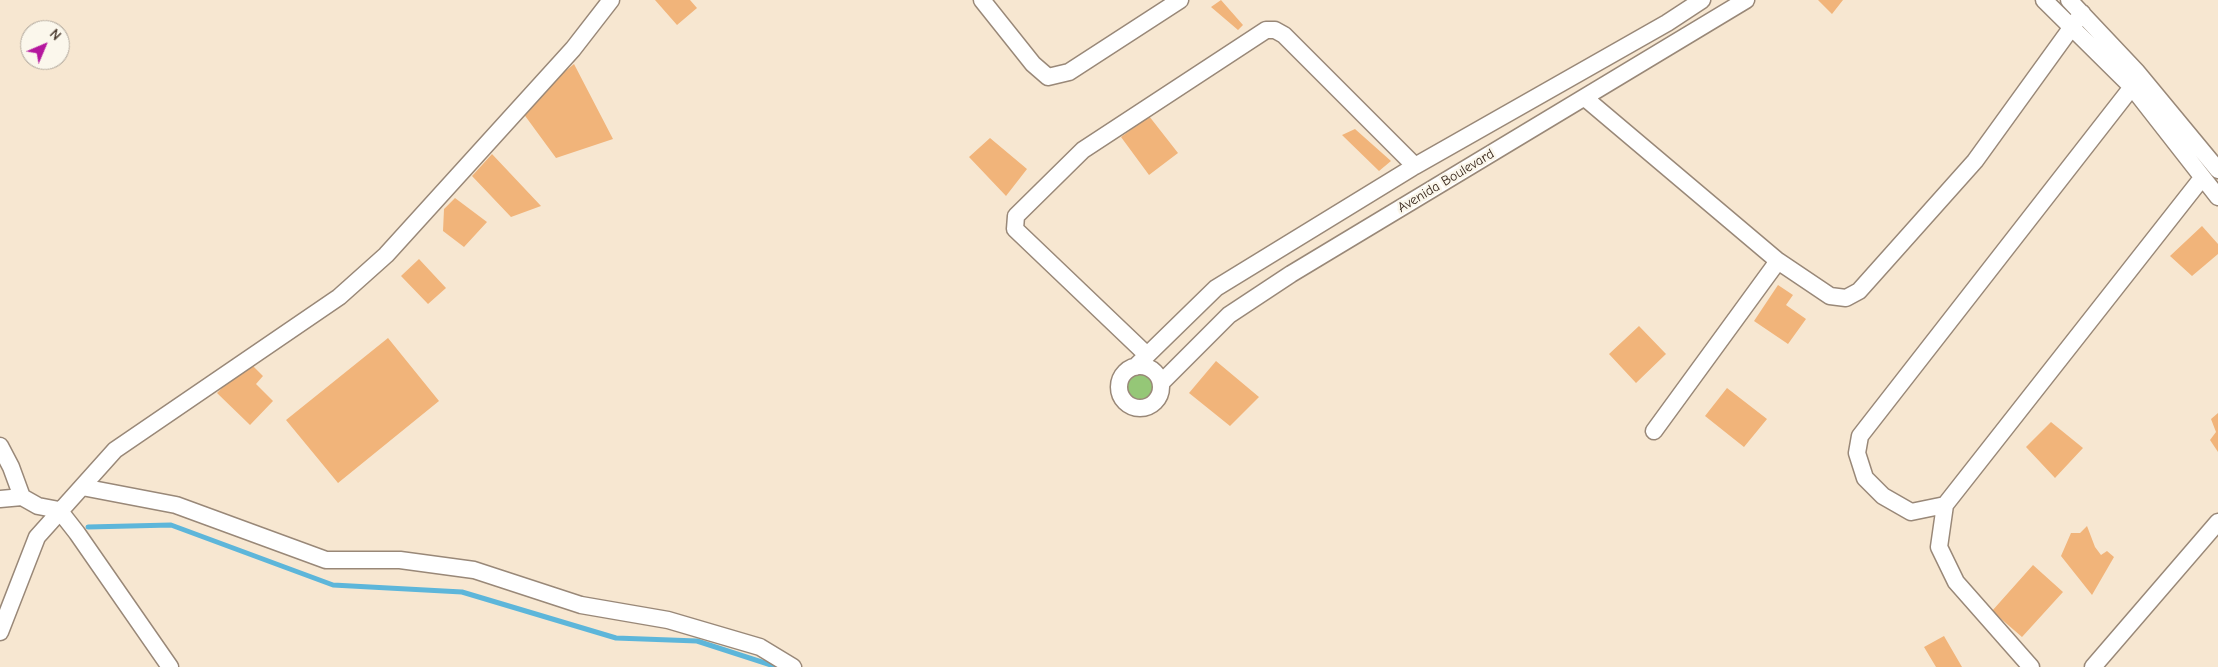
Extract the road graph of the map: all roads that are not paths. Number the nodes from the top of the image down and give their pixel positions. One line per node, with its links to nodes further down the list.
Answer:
1 (611, 0): 22 (street)
2 (982, 0): 3 (street)
3 (1180, 0)
4 (1702, 0): 12 (street, Avenida Boulevard)
5 (1746, 0): 11 (street, Avenida Boulevard)
6 (2044, 0): 9 (street)
7 (2068, 0): 8 (street)
8 (2082, 13): 9 (street); 13 (street)
9 (2073, 28): 10 (street); 16 (street)
10 (2132, 87): 14 (street); 25 (street)
11 (1585, 98): 16 (street); 19 (street, Avenida Boulevard)
12 (1415, 166): 17 (street, Avenida Boulevard); 17 (street)
13 (2218, 170)
14 (2202, 178): 15 (street); 25 (street)
15 (2218, 197)
16 (1778, 261): 20 (street)
17 (1147, 355): 18 (street, Avenida Boulevard)
18 (1135, 367): 19 (street); 19 (street)
19 (1161, 383)
20 (1654, 431)
21 (0, 446): 23 (street)
22 (82, 488): 26 (street); 30 (street)
23 (22, 497): 24 (street); 26 (street)
24 (0, 499)
25 (1945, 505): 31 (street)
26 (59, 510): 28 (street); 29 (street)
27 (2218, 522): 32 (street)
28 (0, 632)
29 (170, 667)
30 (793, 667)
31 (2031, 667)
32 (2093, 667)

